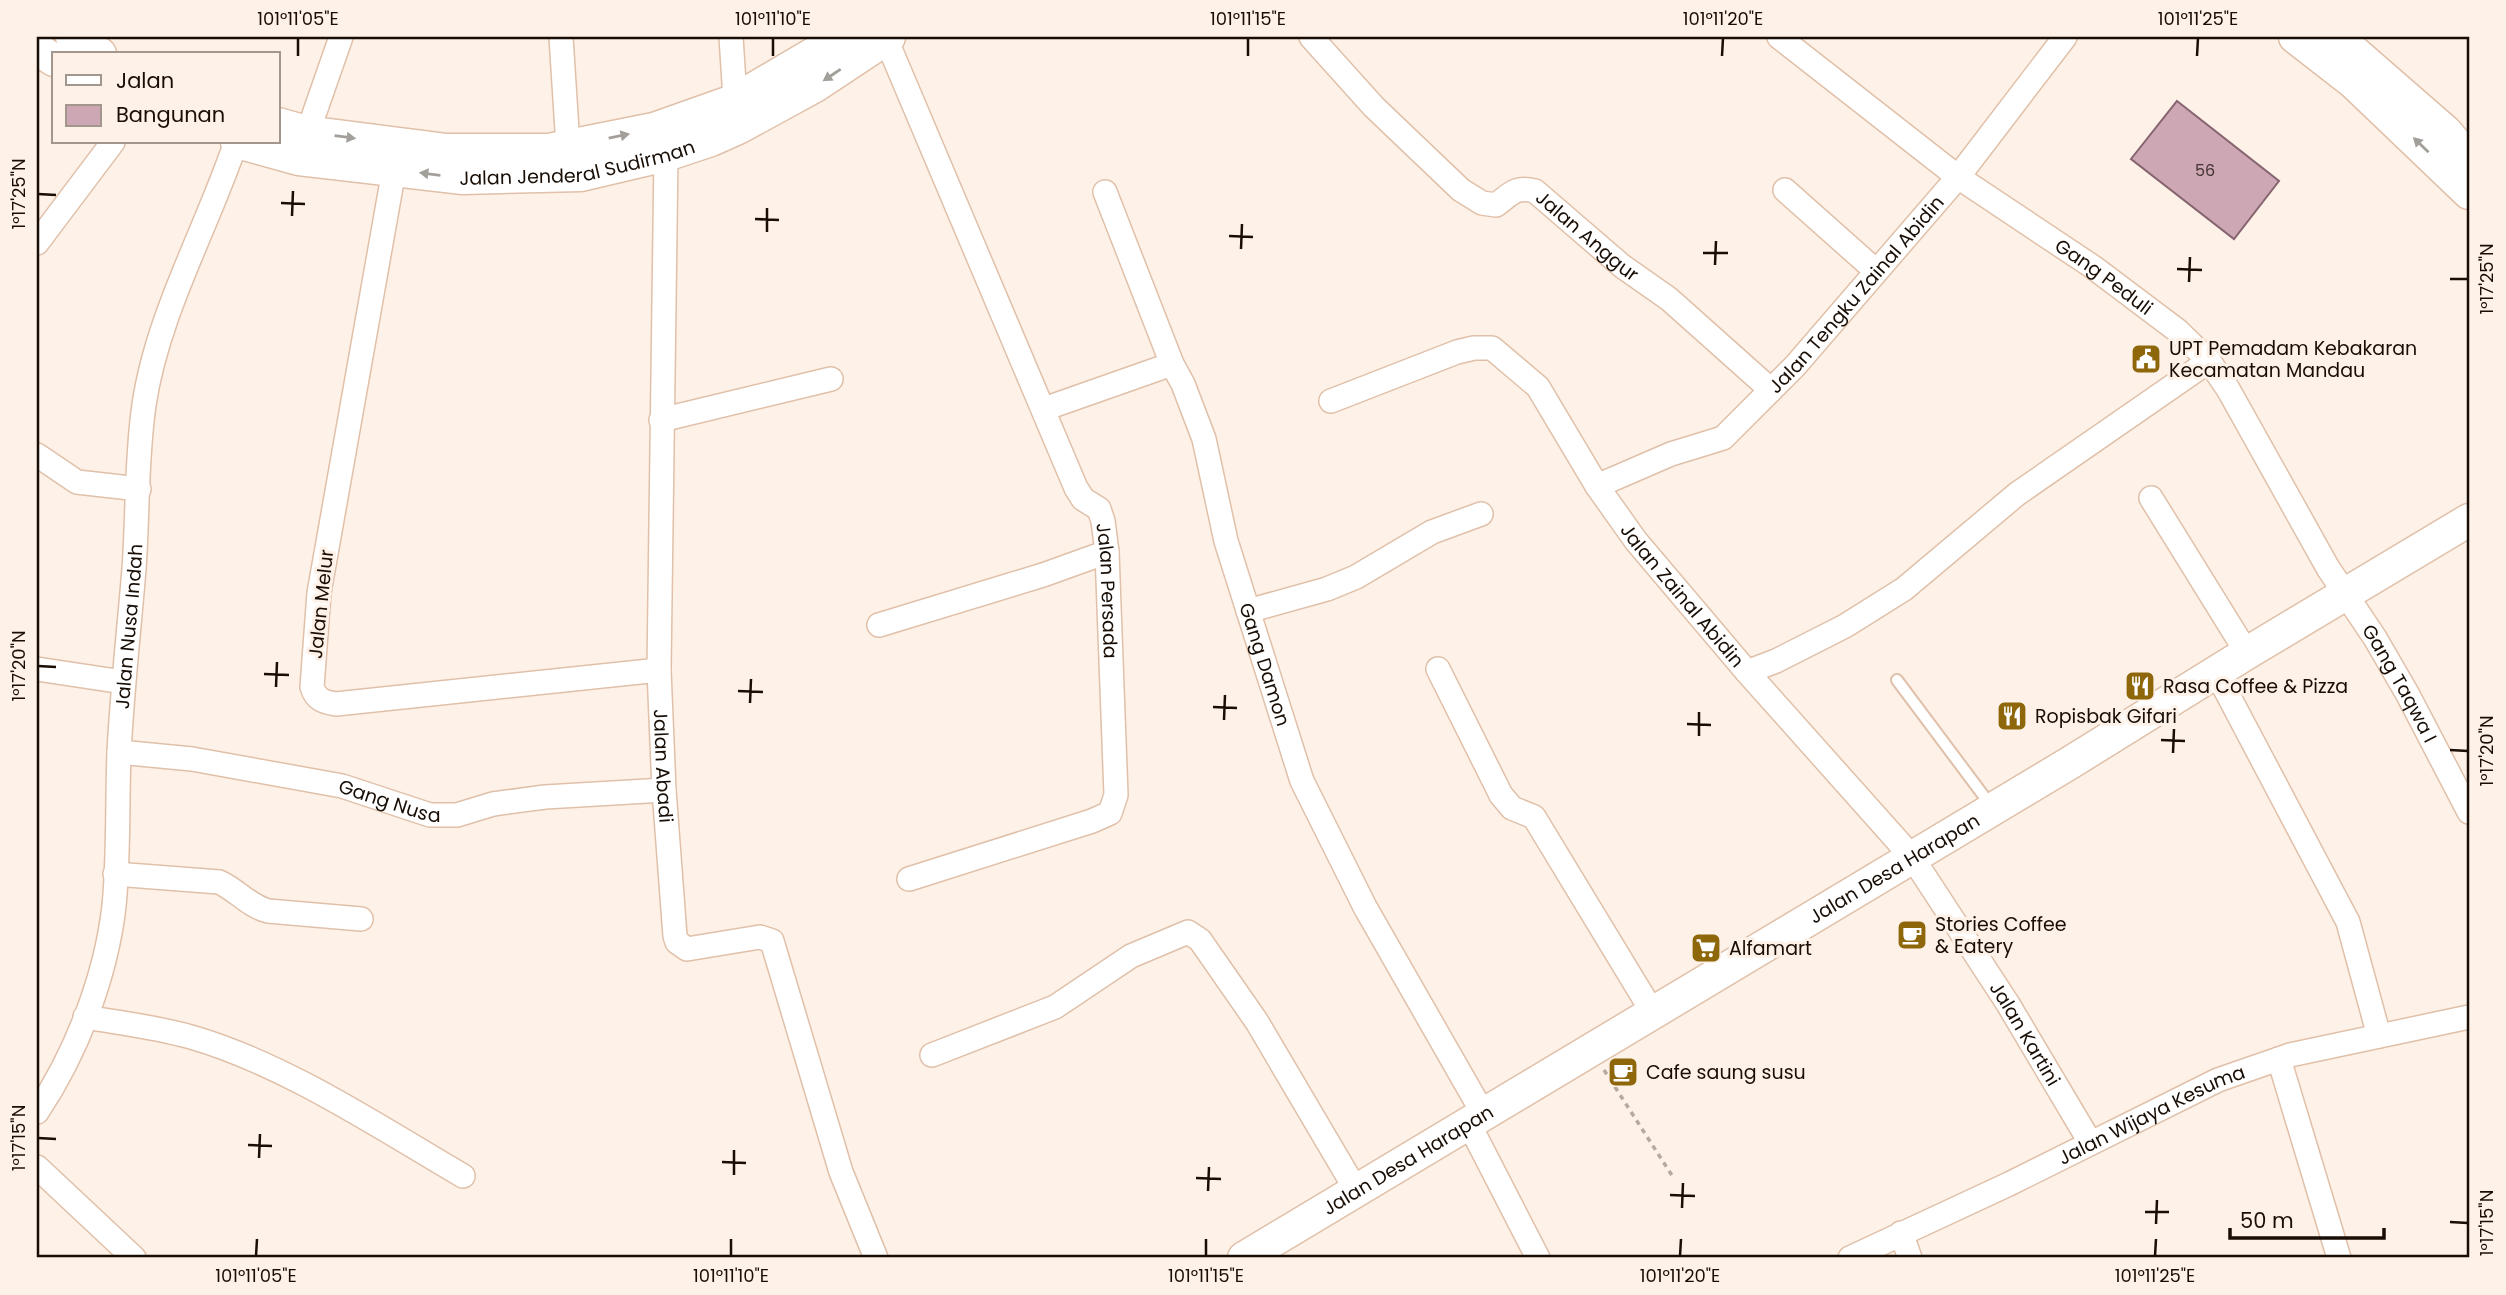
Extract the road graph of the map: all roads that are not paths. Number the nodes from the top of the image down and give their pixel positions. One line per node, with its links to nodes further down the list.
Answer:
1 (72, 37): 13 (street)
2 (341, 37): 17 (street)
3 (561, 37): 20 (street)
4 (731, 37): 16 (street)
5 (842, 37): 16 (street, Jalan Jenderal Sudirman)
6 (1311, 37): 33 (street, Jalan Anggur)
7 (1779, 37): 24 (street, Gang Peduli)
8 (2065, 37): 24 (street, Jalan Tengku Zainal Abidin)
9 (2295, 37): 15 (street)
10 (2337, 37): 15 (street)
11 (888, 38): 16 (street, Jalan Jenderal Sudirman, one-way to 16); 35 (street, Jalan Persada)
12 (37, 49): 14 (street)
13 (97, 52)
14 (52, 59)
15 (2362, 74): 22 (street); 27 (street, one-way to 15)
16 (736, 115): 20 (street, Jalan Jenderal Sudirman, one-way to 16); 21 (street, Jalan Jenderal Sudirman)
17 (295, 139): 20 (street, Jalan Jenderal Sudirman, one-way to 20); 23 (street, Jalan Jenderal Sudirman)
18 (111, 144): 28 (street)
19 (236, 144): 39 (street, Jalan Nusa Indah)
20 (568, 146)
21 (666, 155): 23 (street, Jalan Jenderal Sudirman, one-way to 23); 36 (street, Jalan Abadi)
22 (2469, 159)
23 (394, 170): 50 (street, Jalan Melur)
24 (1958, 177): 29 (street, Jalan Tengku Zainal Abidin); 30 (street, Gang Peduli)
25 (1785, 190): 29 (street)
26 (1105, 192): 31 (street, Gang Damon)
27 (2469, 193)
28 (37, 243)
29 (1876, 271): 33 (street, Jalan Tengku Zainal Abidin)
30 (2209, 361): 44 (street, Gang Peduli); 51 (street)
31 (1172, 364): 35 (street); 45 (street, Gang Damon)
32 (831, 379): 36 (street)
33 (1771, 390): 38 (street, Jalan Tengku Zainal Abidin)
34 (1331, 401): 38 (street, Jalan Zainal Abidin)
35 (1044, 409): 43 (street, Jalan Persada)
36 (662, 420): 50 (street, Jalan Abadi)
37 (37, 455): 39 (street)
38 (1597, 486): 51 (street, Jalan Zainal Abidin)
39 (139, 489): 54 (street, Jalan Nusa Indah)
40 (2151, 498): 47 (street)
41 (1481, 514): 45 (street)
42 (2469, 520): 44 (street, Jalan Desa Harapan)
43 (1107, 552): 46 (street); 61 (street, Jalan Persada)
44 (2345, 594): 47 (street, Jalan Desa Harapan); 58 (street, Gang Taqwa I)
45 (1248, 611): 70 (street, Gang Damon)
46 (879, 625)
47 (2247, 653): 52 (street, Jalan Desa Harapan)
48 (37, 669): 54 (street)
49 (1438, 669): 63 (street)
50 (659, 670): 56 (street, Jalan Abadi)
51 (1747, 671): 59 (street, Jalan Zainal Abidin)
52 (2216, 672): 57 (street, Jalan Desa Harapan); 66 (street)
53 (1897, 680): 57 (lane)
54 (123, 682): 55 (street, Jalan Nusa Indah)
55 (119, 752): 56 (street, Gang Nusa); 60 (street, Jalan Nusa Indah)
56 (664, 790): 77 (street, Jalan Abadi)
57 (1993, 808): 59 (street, Jalan Desa Harapan)
58 (2469, 812)
59 (1912, 857): 63 (street, Jalan Desa Harapan); 71 (street, Jalan Kartini)
60 (115, 874): 62 (street); 64 (street, Jalan Nusa Indah)
61 (909, 879)
62 (361, 919)
63 (1653, 1013): 70 (street, Jalan Desa Harapan)
64 (85, 1017): 69 (street, Jalan Nusa Indah); 73 (street)
65 (2469, 1017): 66 (street, Jalan Wijaya Kesuma)
66 (2379, 1036): 68 (street, Jalan Wijaya Kesuma)
67 (932, 1055): 74 (street)
68 (2279, 1059): 71 (street, Jalan Wijaya Kesuma); 82 (street)
69 (37, 1112)
70 (1477, 1119): 74 (street, Jalan Desa Harapan); 79 (street)
71 (2090, 1142): 75 (street, Jalan Wijaya Kesuma)
72 (37, 1167): 76 (street)
73 (463, 1176)
74 (1356, 1190): 78 (street, Jalan Desa Harapan)
75 (1901, 1233): 80 (street, Jalan Wijaya Kesuma); 81 (street)
76 (134, 1258)
77 (876, 1258)
78 (1244, 1258)
79 (1538, 1258)
80 (1850, 1258)
81 (1910, 1258)
82 (2339, 1258)

